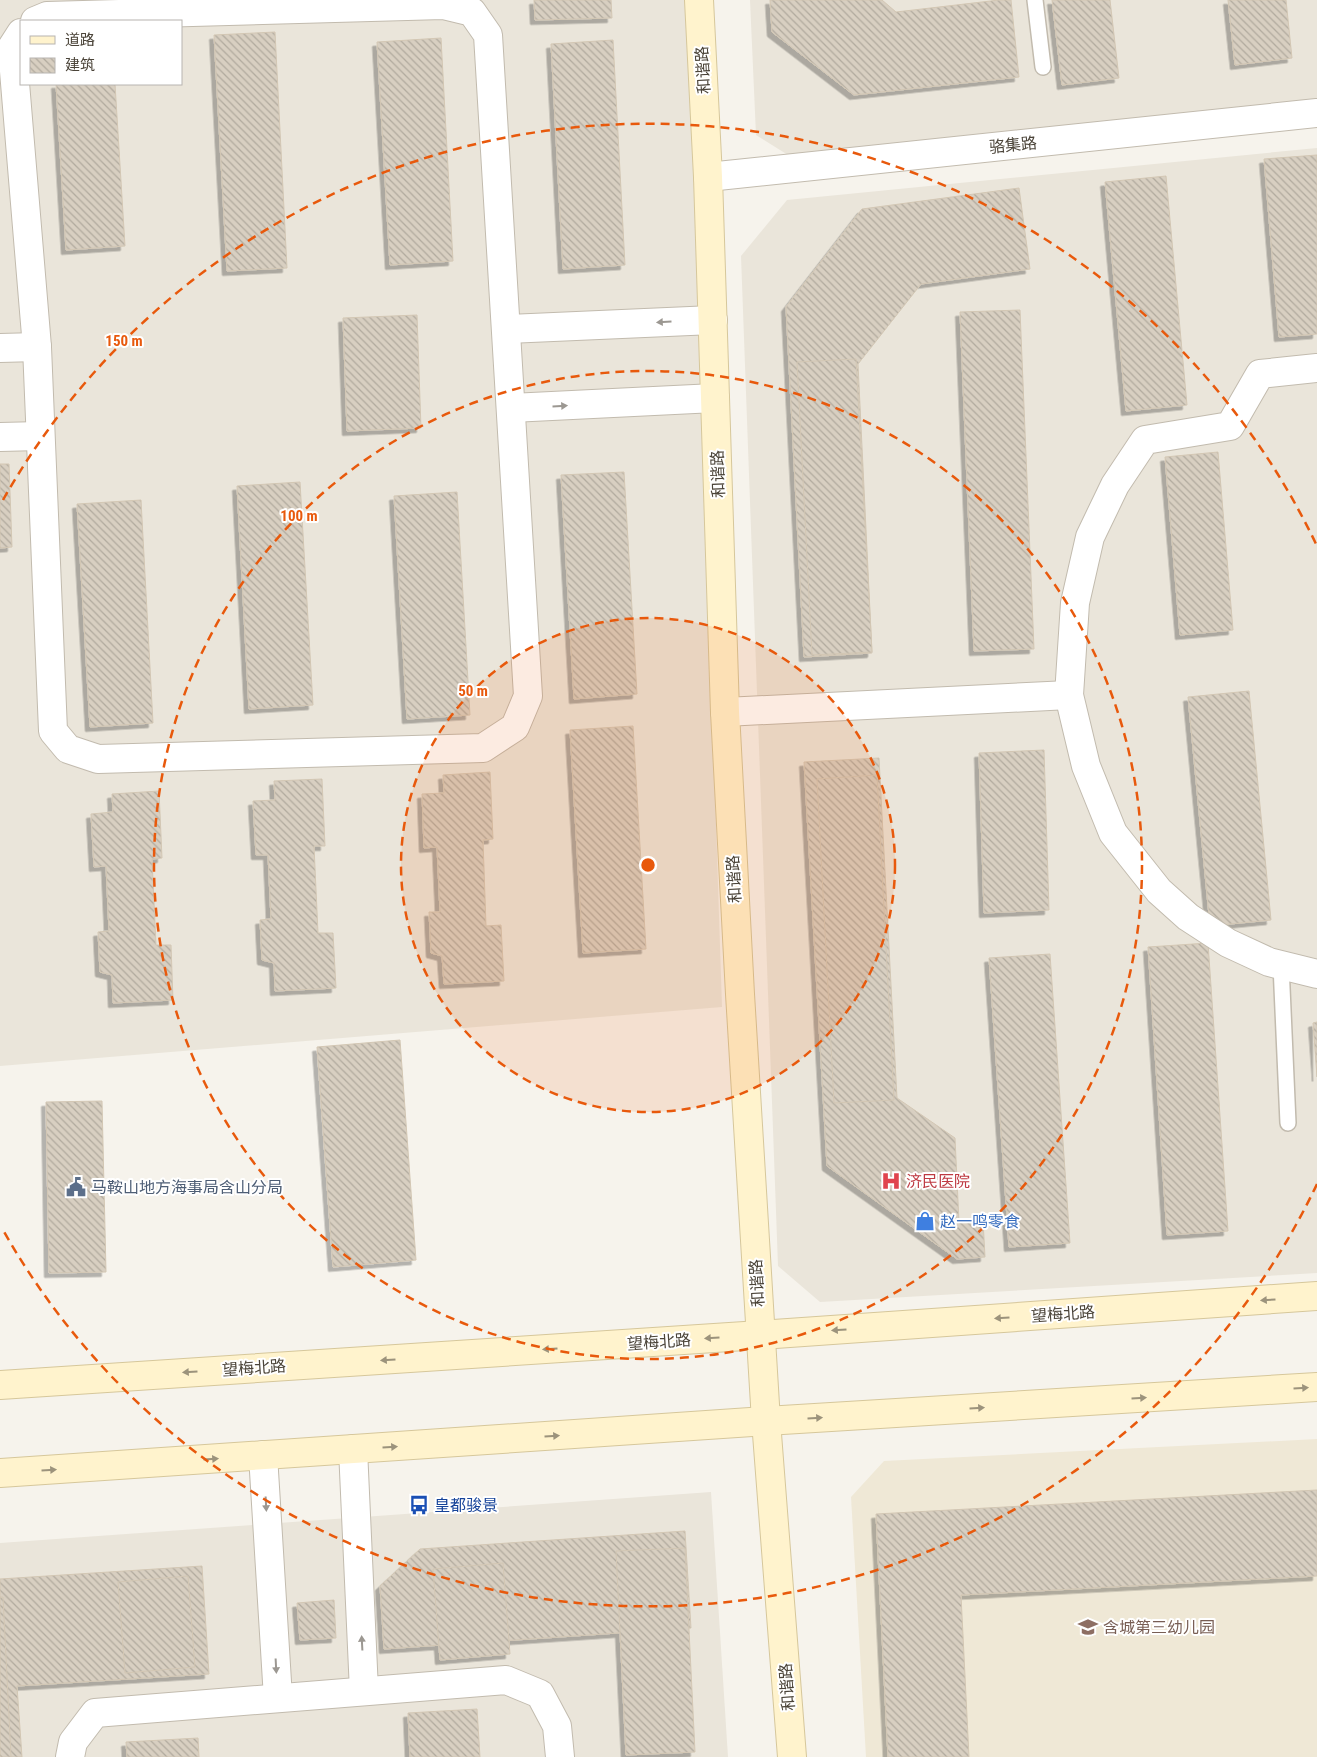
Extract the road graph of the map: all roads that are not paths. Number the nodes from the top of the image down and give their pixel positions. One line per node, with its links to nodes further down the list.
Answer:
1 (699, 0): 7 (main road, 和谐路)
2 (1035, 0): 5 (lane)
3 (37, 20): 9 (street)
4 (20, 35): 10 (street)
5 (1043, 67)
6 (1317, 113): 7 (street, 骆集路)
7 (708, 177): 8 (main road, 和谐路)
8 (713, 320): 9 (street, one-way to 9); 13 (main road, 和谐路)
9 (506, 329): 14 (street)
10 (37, 346): 11 (street); 15 (street)
11 (0, 348)
12 (1317, 368): 17 (street)
13 (715, 398): 14 (street, one-way to 13); 18 (main road, 和谐路)
14 (511, 408): 15 (street)
15 (40, 436): 16 (street)
16 (0, 437)
17 (1069, 695): 18 (street); 19 (street)
18 (726, 712): 23 (main road, 和谐路)
19 (1281, 965): 20 (street); 21 (lane)
20 (1317, 974)
21 (1288, 1123)
22 (1317, 1296): 23 (main road, 望梅北路, one-way to 23)
23 (760, 1335): 24 (main road, 望梅北路, one-way to 24); 26 (main road, 和谐路)
24 (0, 1385)
25 (1317, 1387): 26 (main road, one-way to 25)
26 (766, 1421): 27 (main road, one-way to 26); 34 (main road, 和谐路)
27 (353, 1449): 28 (main road); 30 (street, one-way to 27)
28 (264, 1455): 29 (main road, one-way to 28); 31 (street, one-way to 31)
29 (0, 1473)
30 (364, 1691): 31 (street); 33 (street)
31 (278, 1698): 32 (street)
32 (70, 1757)
33 (560, 1757)
34 (792, 1757)

